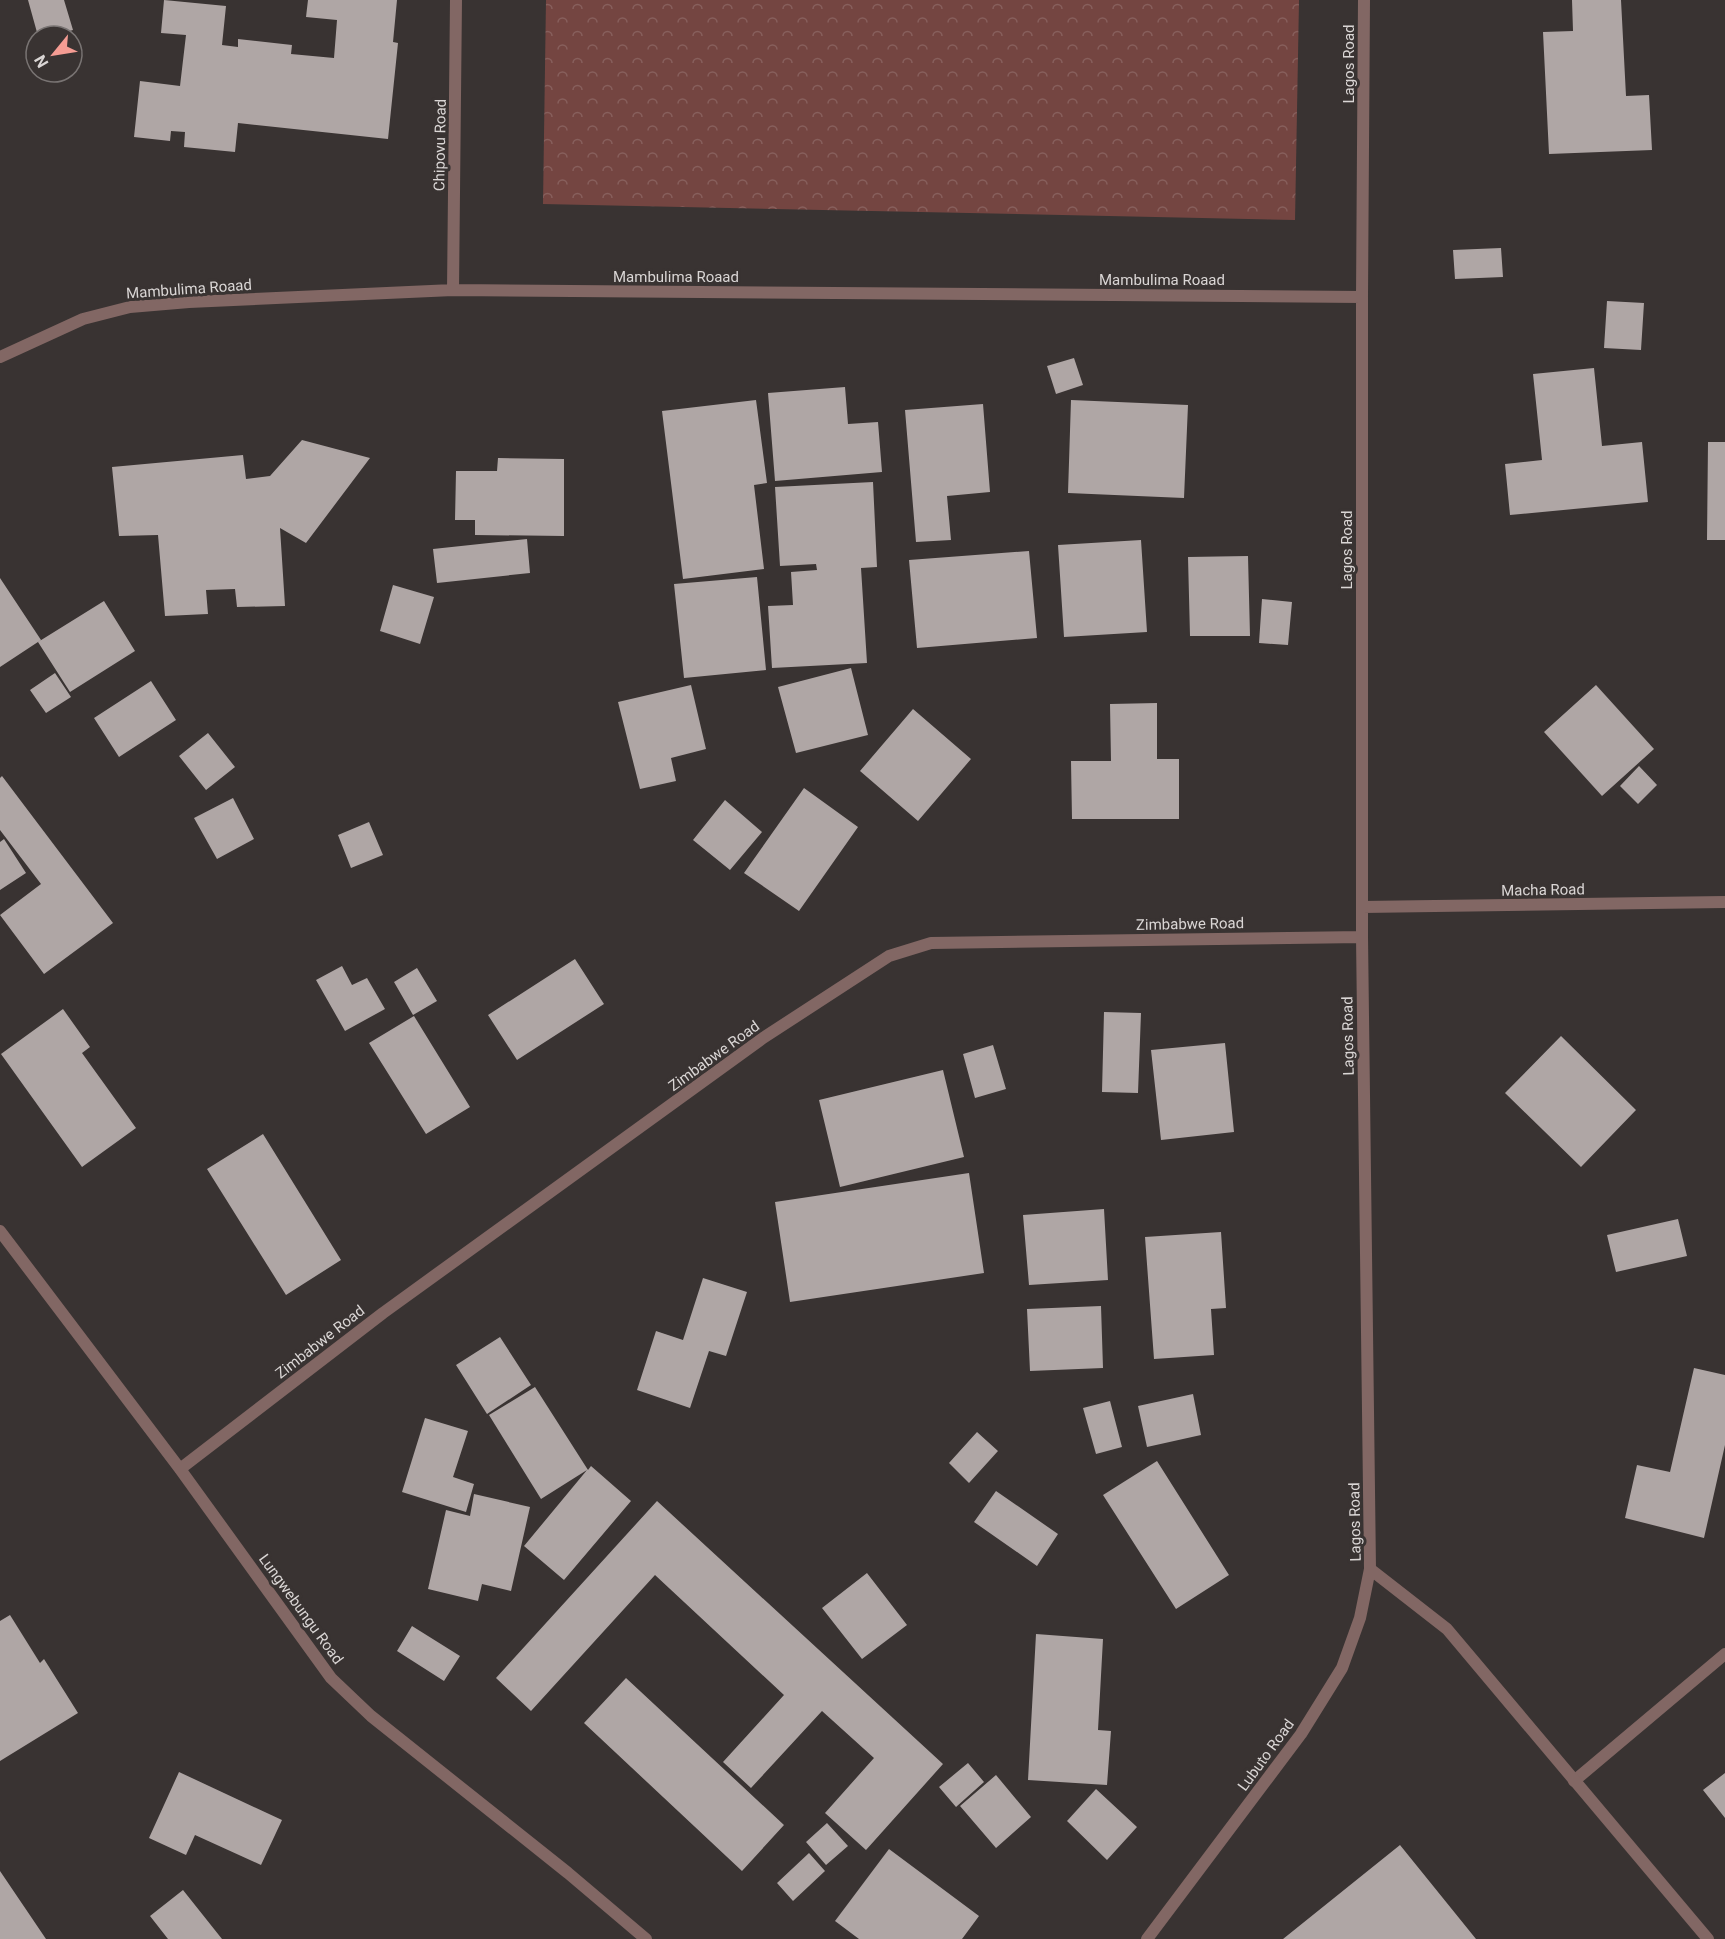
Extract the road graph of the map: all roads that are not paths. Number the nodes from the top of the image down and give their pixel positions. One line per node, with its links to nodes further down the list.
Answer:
1 (456, 0): 3 (street, Chipovu Road)
2 (1365, 0): 4 (street, Lagos Road)
3 (453, 290): 4 (street, Mambulima Roaad); 5 (street, Mambulima Roaad)
4 (1362, 297): 7 (street, Lagos Road)
5 (0, 357)
6 (1725, 902): 7 (street, Macha Road)
7 (1362, 907): 8 (street, Lagos Road)
8 (1362, 937): 10 (street, Zimbabwe Road); 11 (street, Lagos Road)
9 (0, 1231): 10 (street, Lungwebungu Road)
10 (180, 1469): 14 (street, Lungwebungu Road)
11 (1370, 1569): 13 (street, Lagos Road); 15 (street, Lubuto Road)
12 (1725, 1654): 13 (street)
13 (1574, 1781): 16 (street, Lagos Road)
14 (646, 1939)
15 (1147, 1939)
16 (1708, 1939)

